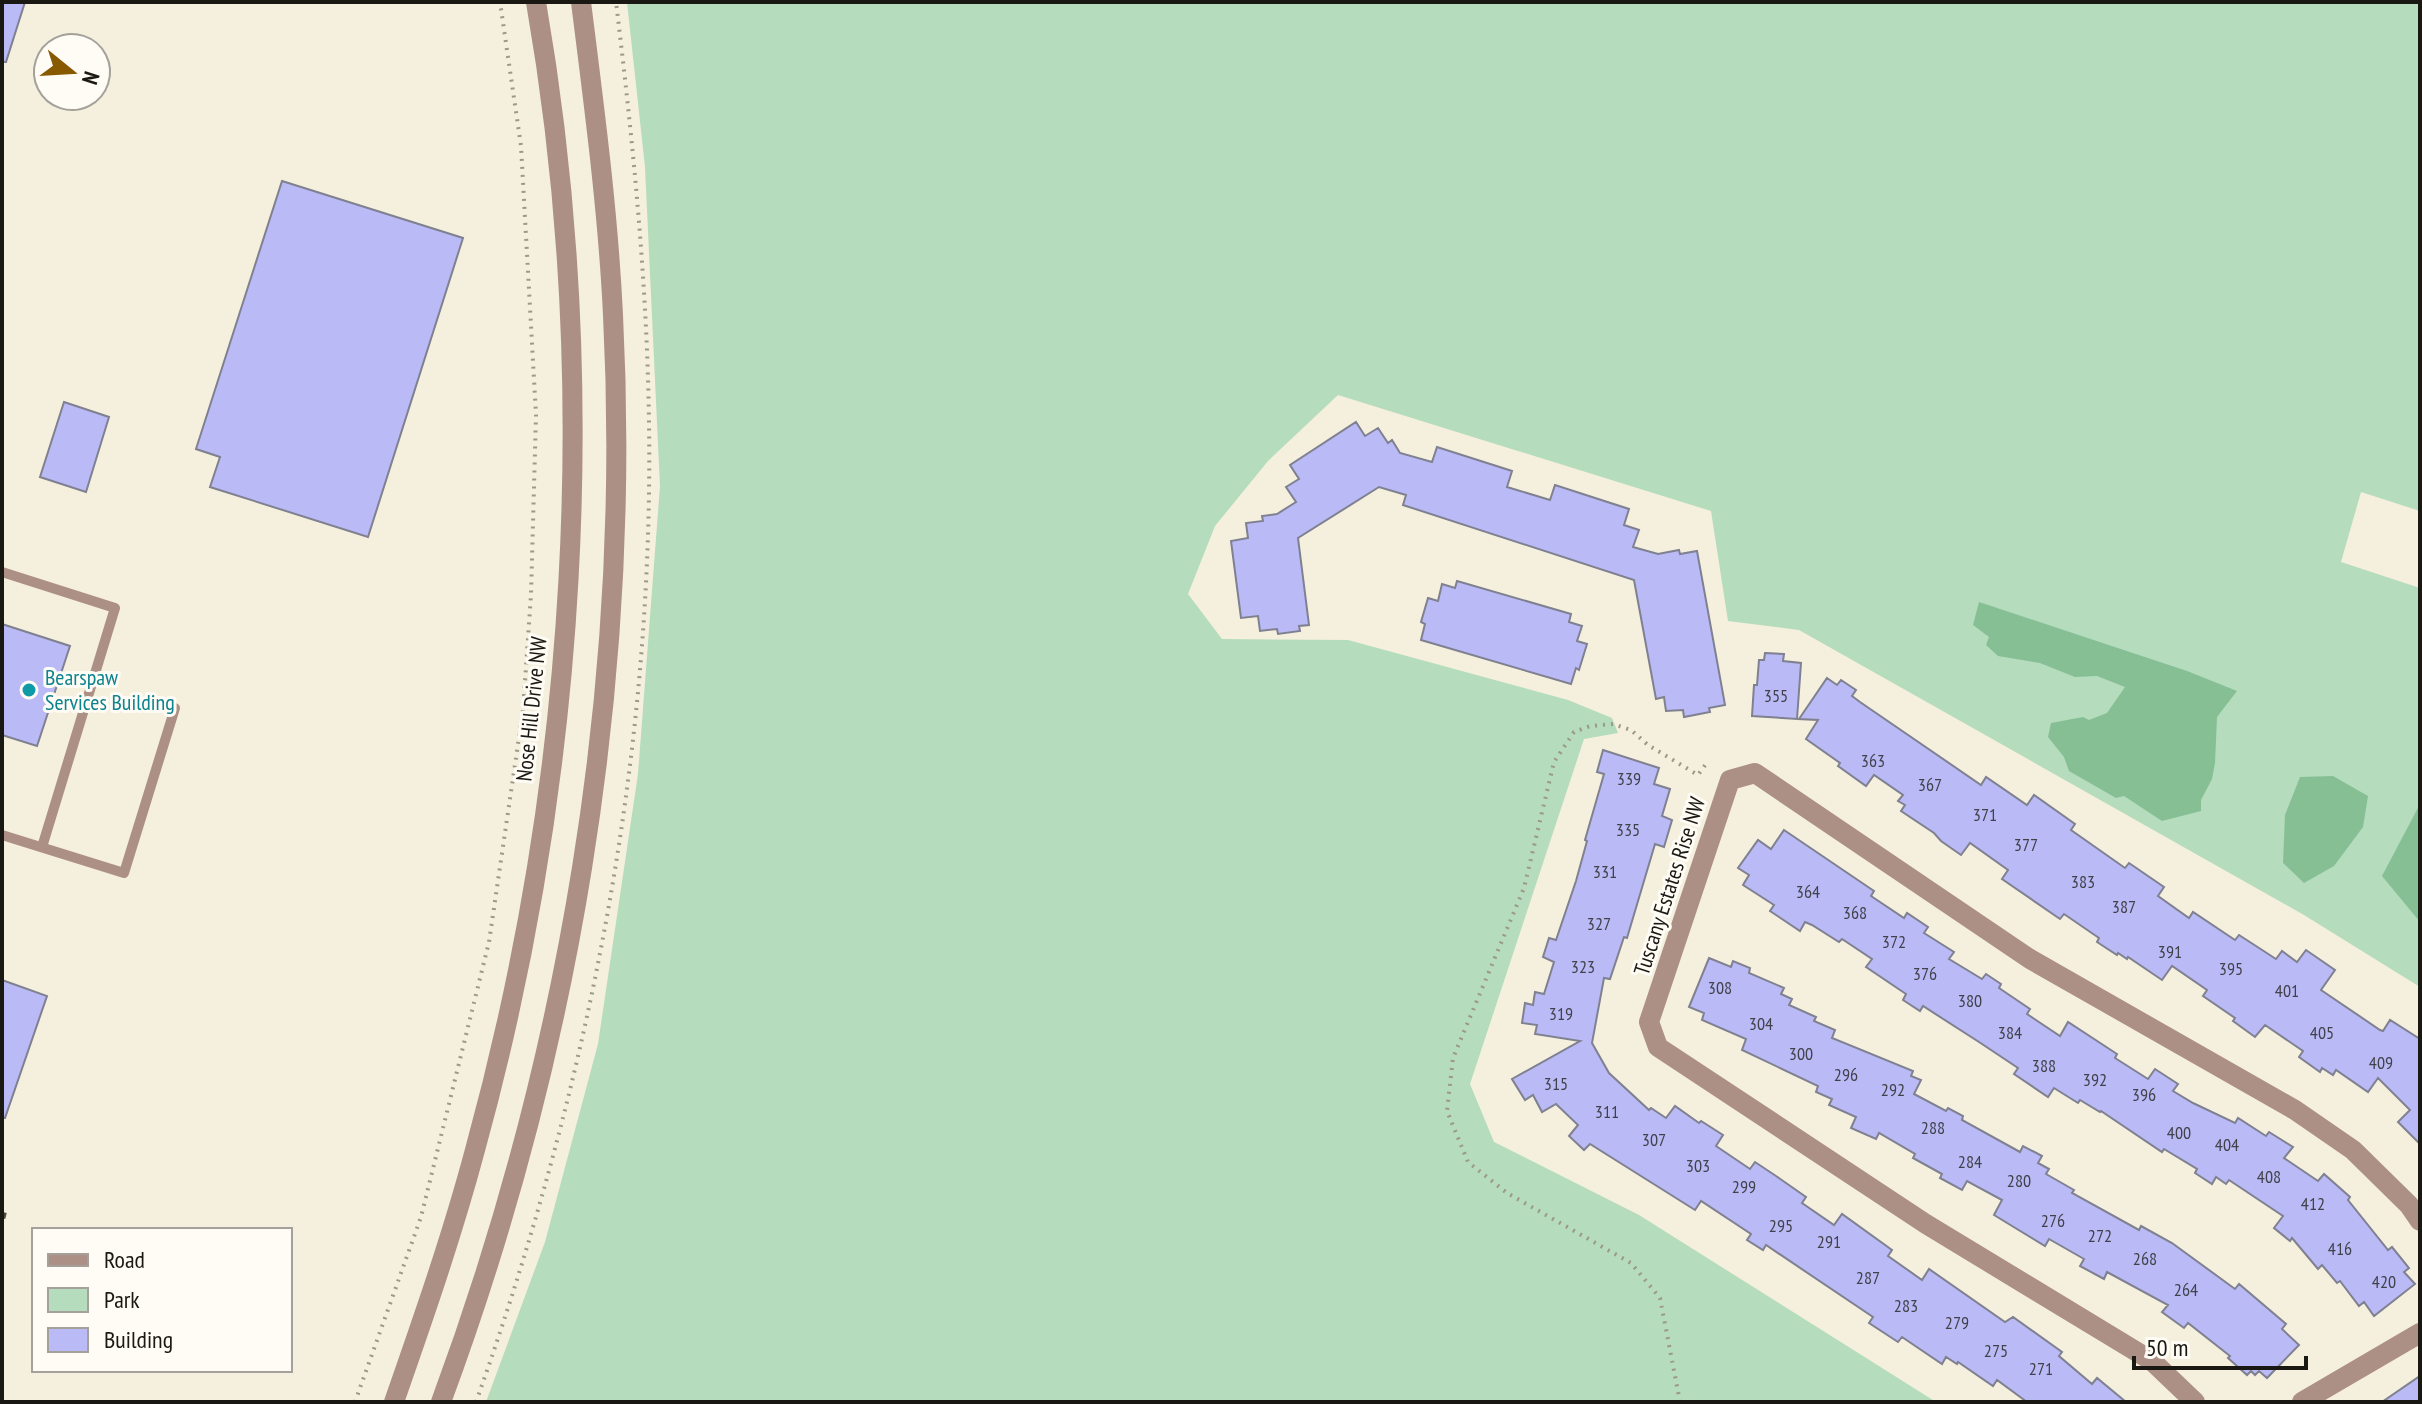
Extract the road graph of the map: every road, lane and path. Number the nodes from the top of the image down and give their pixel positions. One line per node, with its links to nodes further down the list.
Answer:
1 (500, 2): 11 (path)
2 (536, 2): 12 (street, Nose Hill Drive NW)
3 (581, 2): 13 (street)
4 (2, 572): 8 (lane)
5 (175, 708): 8 (lane)
6 (1706, 764): 14 (path)
7 (2, 835): 8 (lane)
8 (42, 847)
9 (2420, 1221): 15 (street, Tuscany Estates Rise NW)
10 (2420, 1333): 16 (street)
11 (355, 1402)
12 (394, 1402)
13 (441, 1402)
14 (1680, 1402)
15 (2195, 1402)
16 (2302, 1402)

